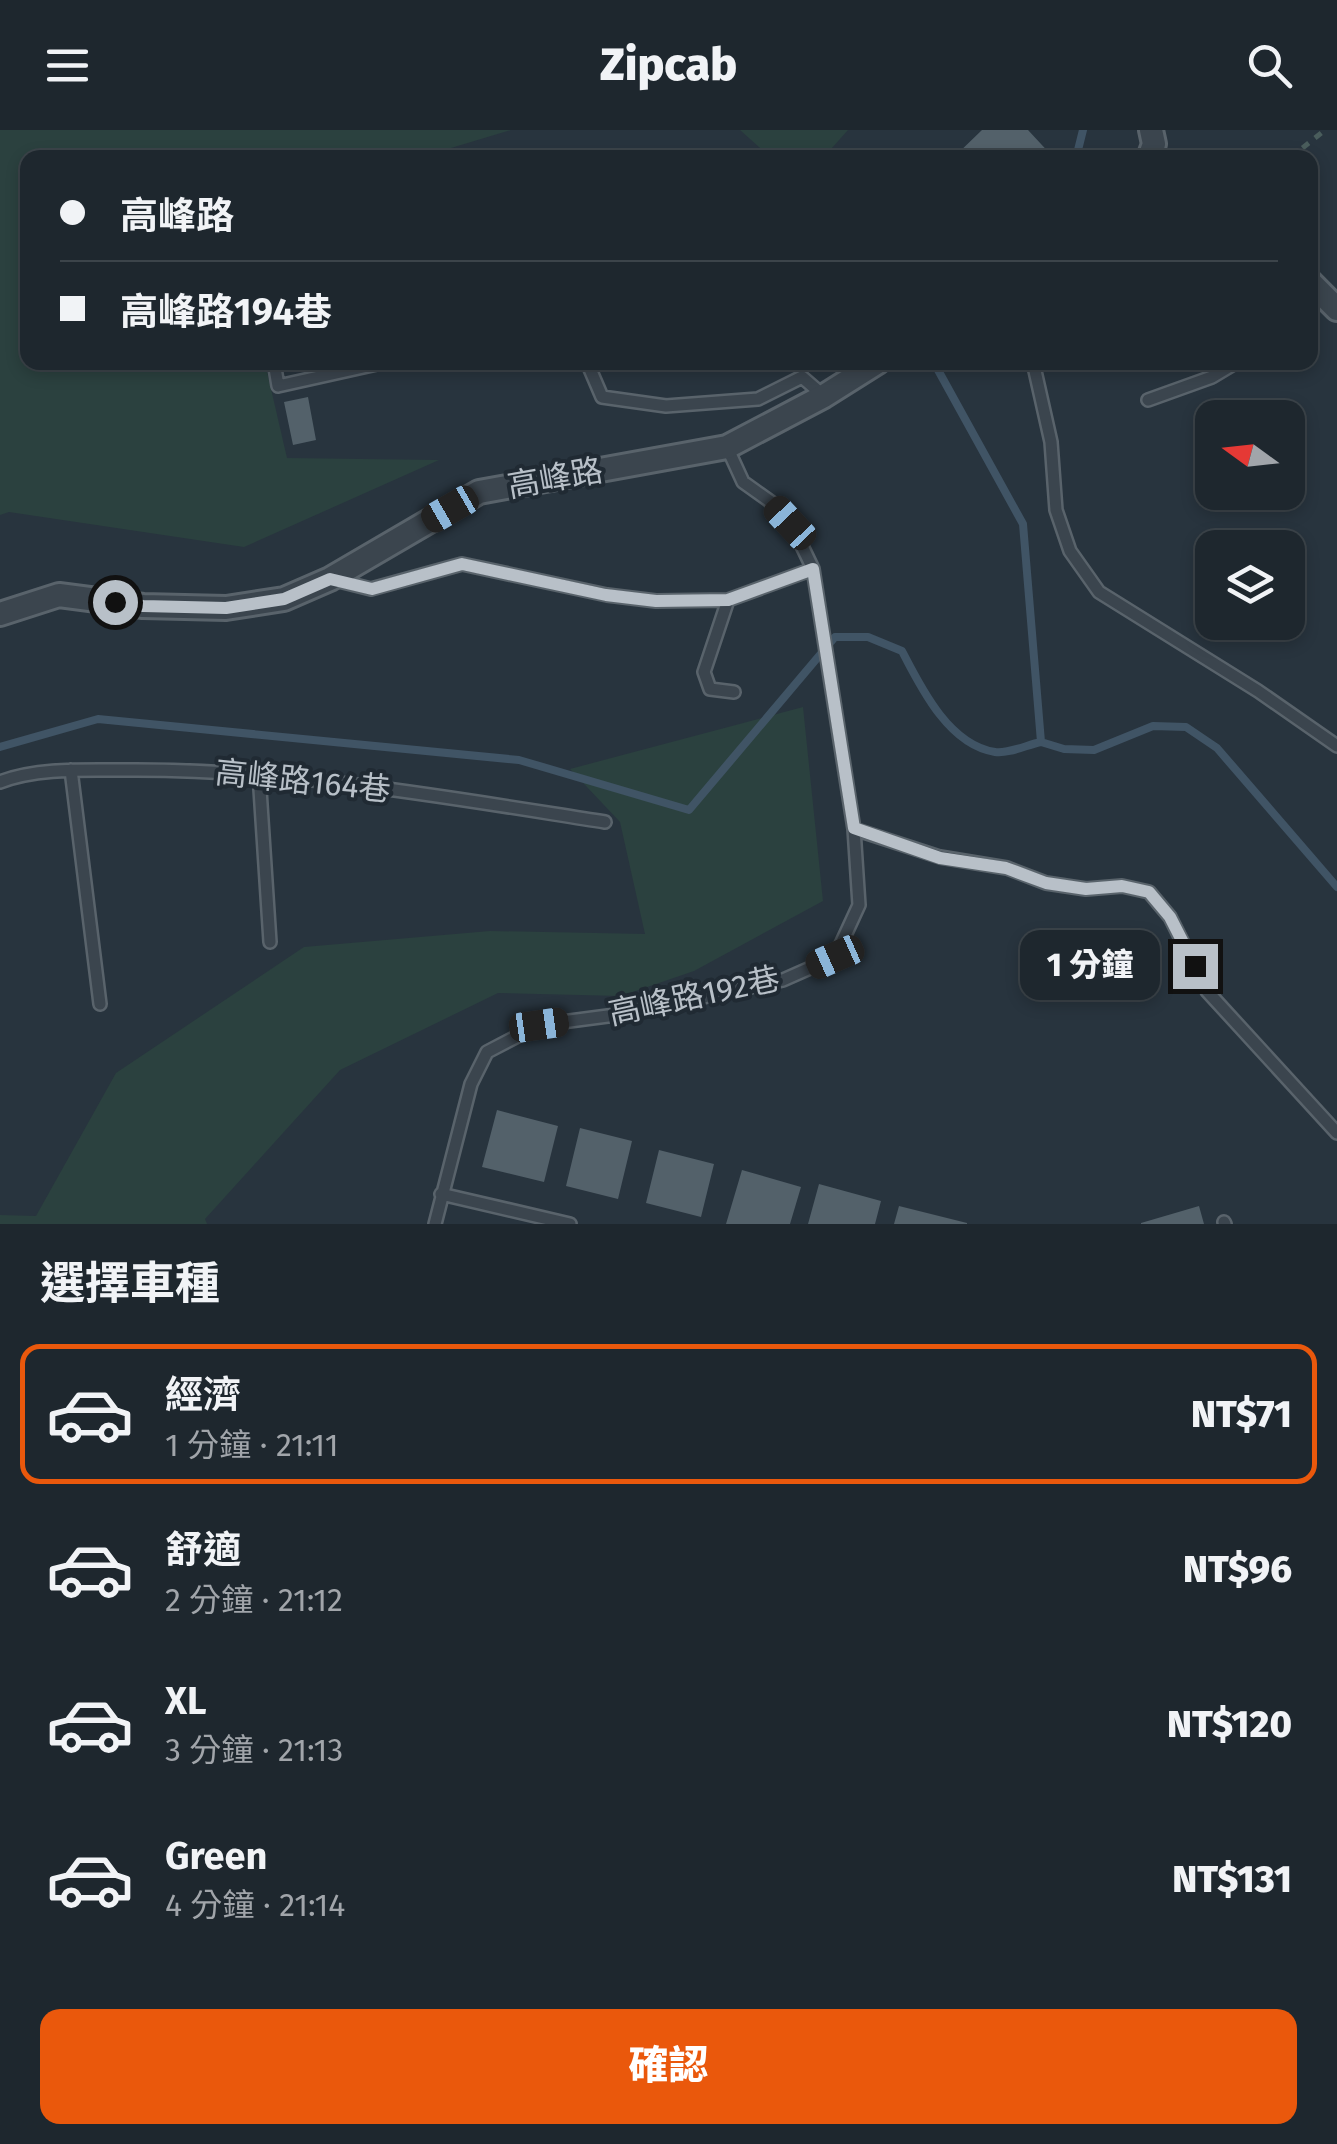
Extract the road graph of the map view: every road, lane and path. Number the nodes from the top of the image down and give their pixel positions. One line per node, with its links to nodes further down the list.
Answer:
1 (1325, 130): 2 (path)
2 (1300, 150)
3 (1318, 290): 4 (street)
4 (1337, 310)
5 (275, 370): 6 (lane)
6 (350, 370)
7 (590, 370): 11 (lane)
8 (865, 370): 11 (street, 高峰路)
9 (1035, 370): 19 (lane)
10 (1224, 370): 12 (lane)
11 (824, 396): 13 (street, 高峰路)
12 (1148, 400)
13 (727, 447): 14 (lane, 高峰路192巷); 15 (street, 高峰路)
14 (813, 569): 16 (lane); 24 (lane, 高峰路192巷)
15 (330, 579): 16 (lane); 17 (street, 高峰路)
16 (728, 600): 18 (lane)
17 (0, 614)
18 (734, 692)
19 (1337, 746)
20 (71, 770): 21 (lane, 高峰路164巷); 22 (lane, 高峰路164巷); 26 (lane)
21 (258, 774): 23 (lane, 高峰路164巷); 25 (lane)
22 (0, 782)
23 (605, 822)
24 (854, 828): 27 (lane); 28 (lane, 高峰路192巷)
25 (270, 942)
26 (100, 1004)
27 (1337, 1133)
28 (440, 1194): 29 (lane, 高峰路192巷); 30 (lane)
29 (435, 1224)
30 (570, 1224)

